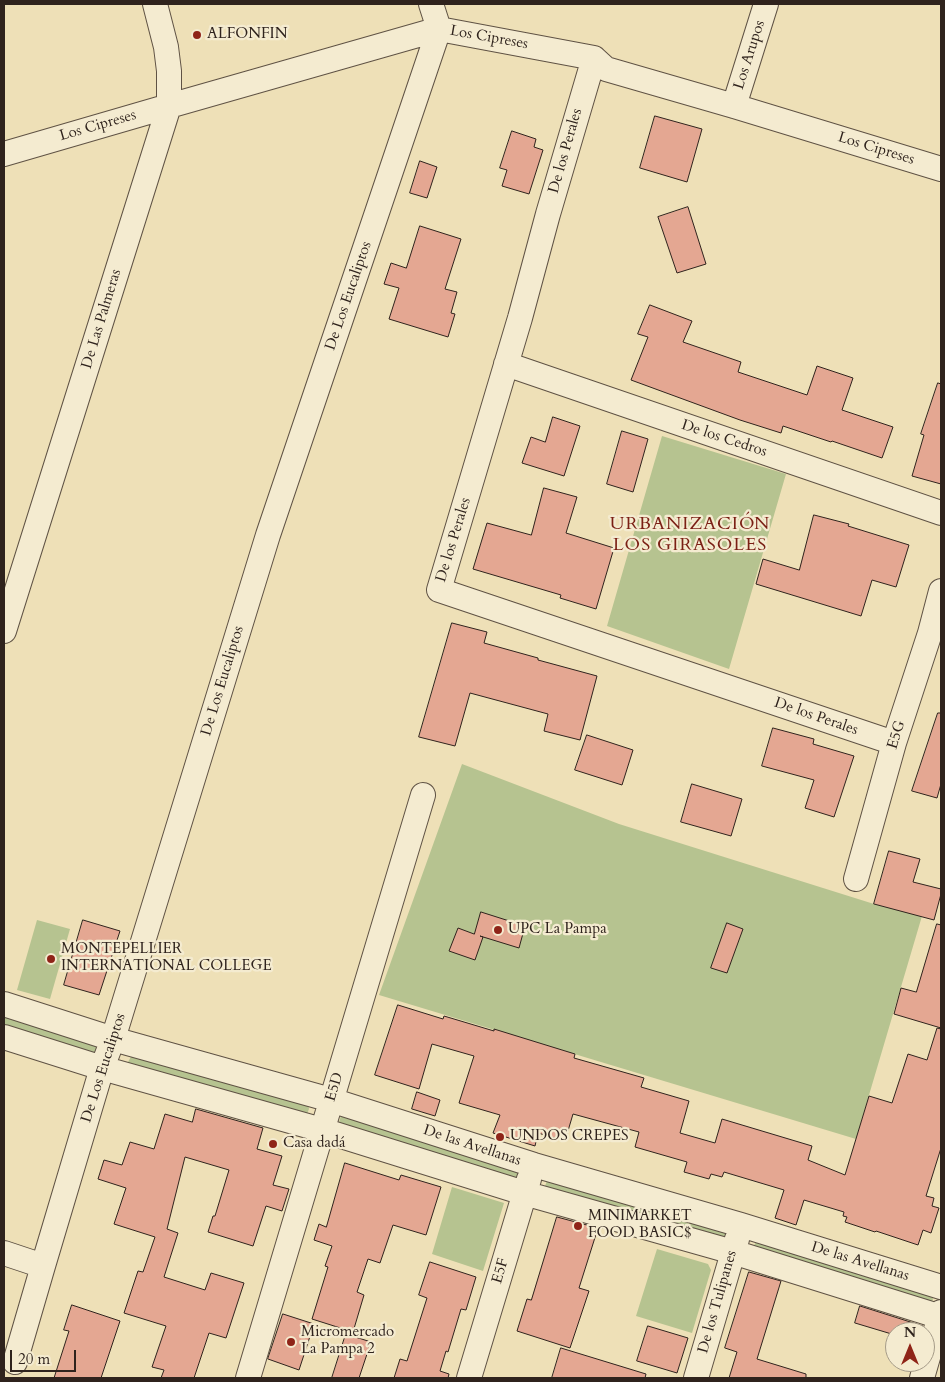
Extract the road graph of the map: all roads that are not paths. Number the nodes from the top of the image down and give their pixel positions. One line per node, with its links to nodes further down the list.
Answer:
1 (155, 4): 6 (street, De Las Palmeras)
2 (431, 4): 4 (street)
3 (766, 4): 7 (street, Los Arupos)
4 (439, 29): 5 (street, Los Cipreses); 6 (street, Los Cipreses); 19 (street, De Los Eucaliptos)
5 (594, 58): 7 (street, Los Cipreses); 10 (street, De los Perales)
6 (169, 106): 8 (street, Los Cipreses); 13 (street, De Las Palmeras)
7 (734, 106): 9 (street, Los Cipreses)
8 (4, 154)
9 (941, 169)
10 (506, 364): 11 (street, De los Cedros); 14 (street, De los Perales)
11 (941, 513)
12 (941, 592): 14 (street, E5G)
13 (4, 631)
14 (894, 743): 16 (street, E5G)
15 (423, 795): 21 (street, E5D)
16 (856, 879)
17 (4, 1004): 19 (street, De las Avellanas)
18 (4, 1037): 20 (street, De las Avellanas)
19 (113, 1039): 20 (street, De Los Eucaliptos); 21 (street, De las Avellanas)
20 (102, 1068): 22 (street, De las Avellanas); 28 (street, De Los Eucaliptos)
21 (331, 1100): 22 (street, E5D); 23 (street, De las Avellanas)
22 (322, 1130): 24 (street, De las Avellanas); 32 (street, E5D)
23 (534, 1165): 24 (street, E5F); 25 (street, De las Avellanas)
24 (524, 1193): 26 (street, De las Avellanas); 33 (street, E5F)
25 (741, 1225): 26 (street, De los Tulipanes); 29 (street, De las Avellanas)
26 (733, 1252): 30 (street, De las Avellanas); 34 (street, De los Tulipanes)
27 (4, 1253): 28 (street)
28 (43, 1266): 31 (street, De Los Eucaliptos)
29 (941, 1287)
30 (941, 1316): 35 (street)
31 (15, 1362)
32 (248, 1378)
33 (469, 1378)
34 (696, 1378)
35 (922, 1378)

